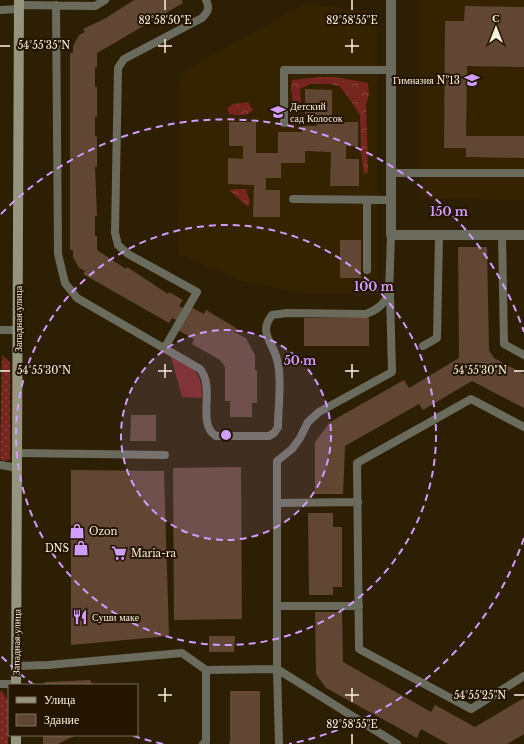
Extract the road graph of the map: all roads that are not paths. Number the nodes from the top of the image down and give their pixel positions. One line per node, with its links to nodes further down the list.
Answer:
1 (105, 0): 4 (lane)
2 (206, 0): 24 (lane)
3 (391, 0): 8 (street)
4 (72, 3): 6 (lane)
5 (19, 5): 6 (lane); 7 (lane); 22 (street, Западная улица)
6 (56, 5): 24 (lane)
7 (0, 10)
8 (391, 70): 9 (lane); 10 (street)
9 (284, 123)
10 (391, 173): 11 (lane); 14 (street)
11 (524, 173)
12 (293, 199): 13 (lane)
13 (367, 200): 14 (lane); 19 (lane)
14 (391, 200): 15 (street)
15 (391, 235): 16 (street); 20 (lane)
16 (439, 235): 17 (street); 23 (lane)
17 (502, 235): 18 (street); 25 (lane)
18 (524, 235)
19 (367, 270)
20 (390, 284): 24 (lane); 31 (lane)
21 (0, 330): 22 (lane)
22 (18, 330): 27 (street, Западная улица)
23 (423, 346)
24 (165, 347)
25 (524, 355)
26 (524, 427): 32 (lane)
27 (18, 453): 28 (lane); 30 (street, Западная улица)
28 (165, 455)
29 (0, 465): 30 (lane)
30 (18, 468): 35 (street, Западная улица)
31 (277, 502): 32 (lane); 33 (lane)
32 (358, 502): 34 (lane)
33 (277, 606): 34 (lane); 36 (lane)
34 (359, 606): 38 (lane)
35 (16, 666): 37 (lane); 39 (street, Западная улица)
36 (276, 669): 37 (lane); 41 (lane); 42 (lane)
37 (206, 670): 40 (lane)
38 (524, 676)
39 (16, 684)
40 (202, 744)
41 (279, 744)
42 (397, 744)

